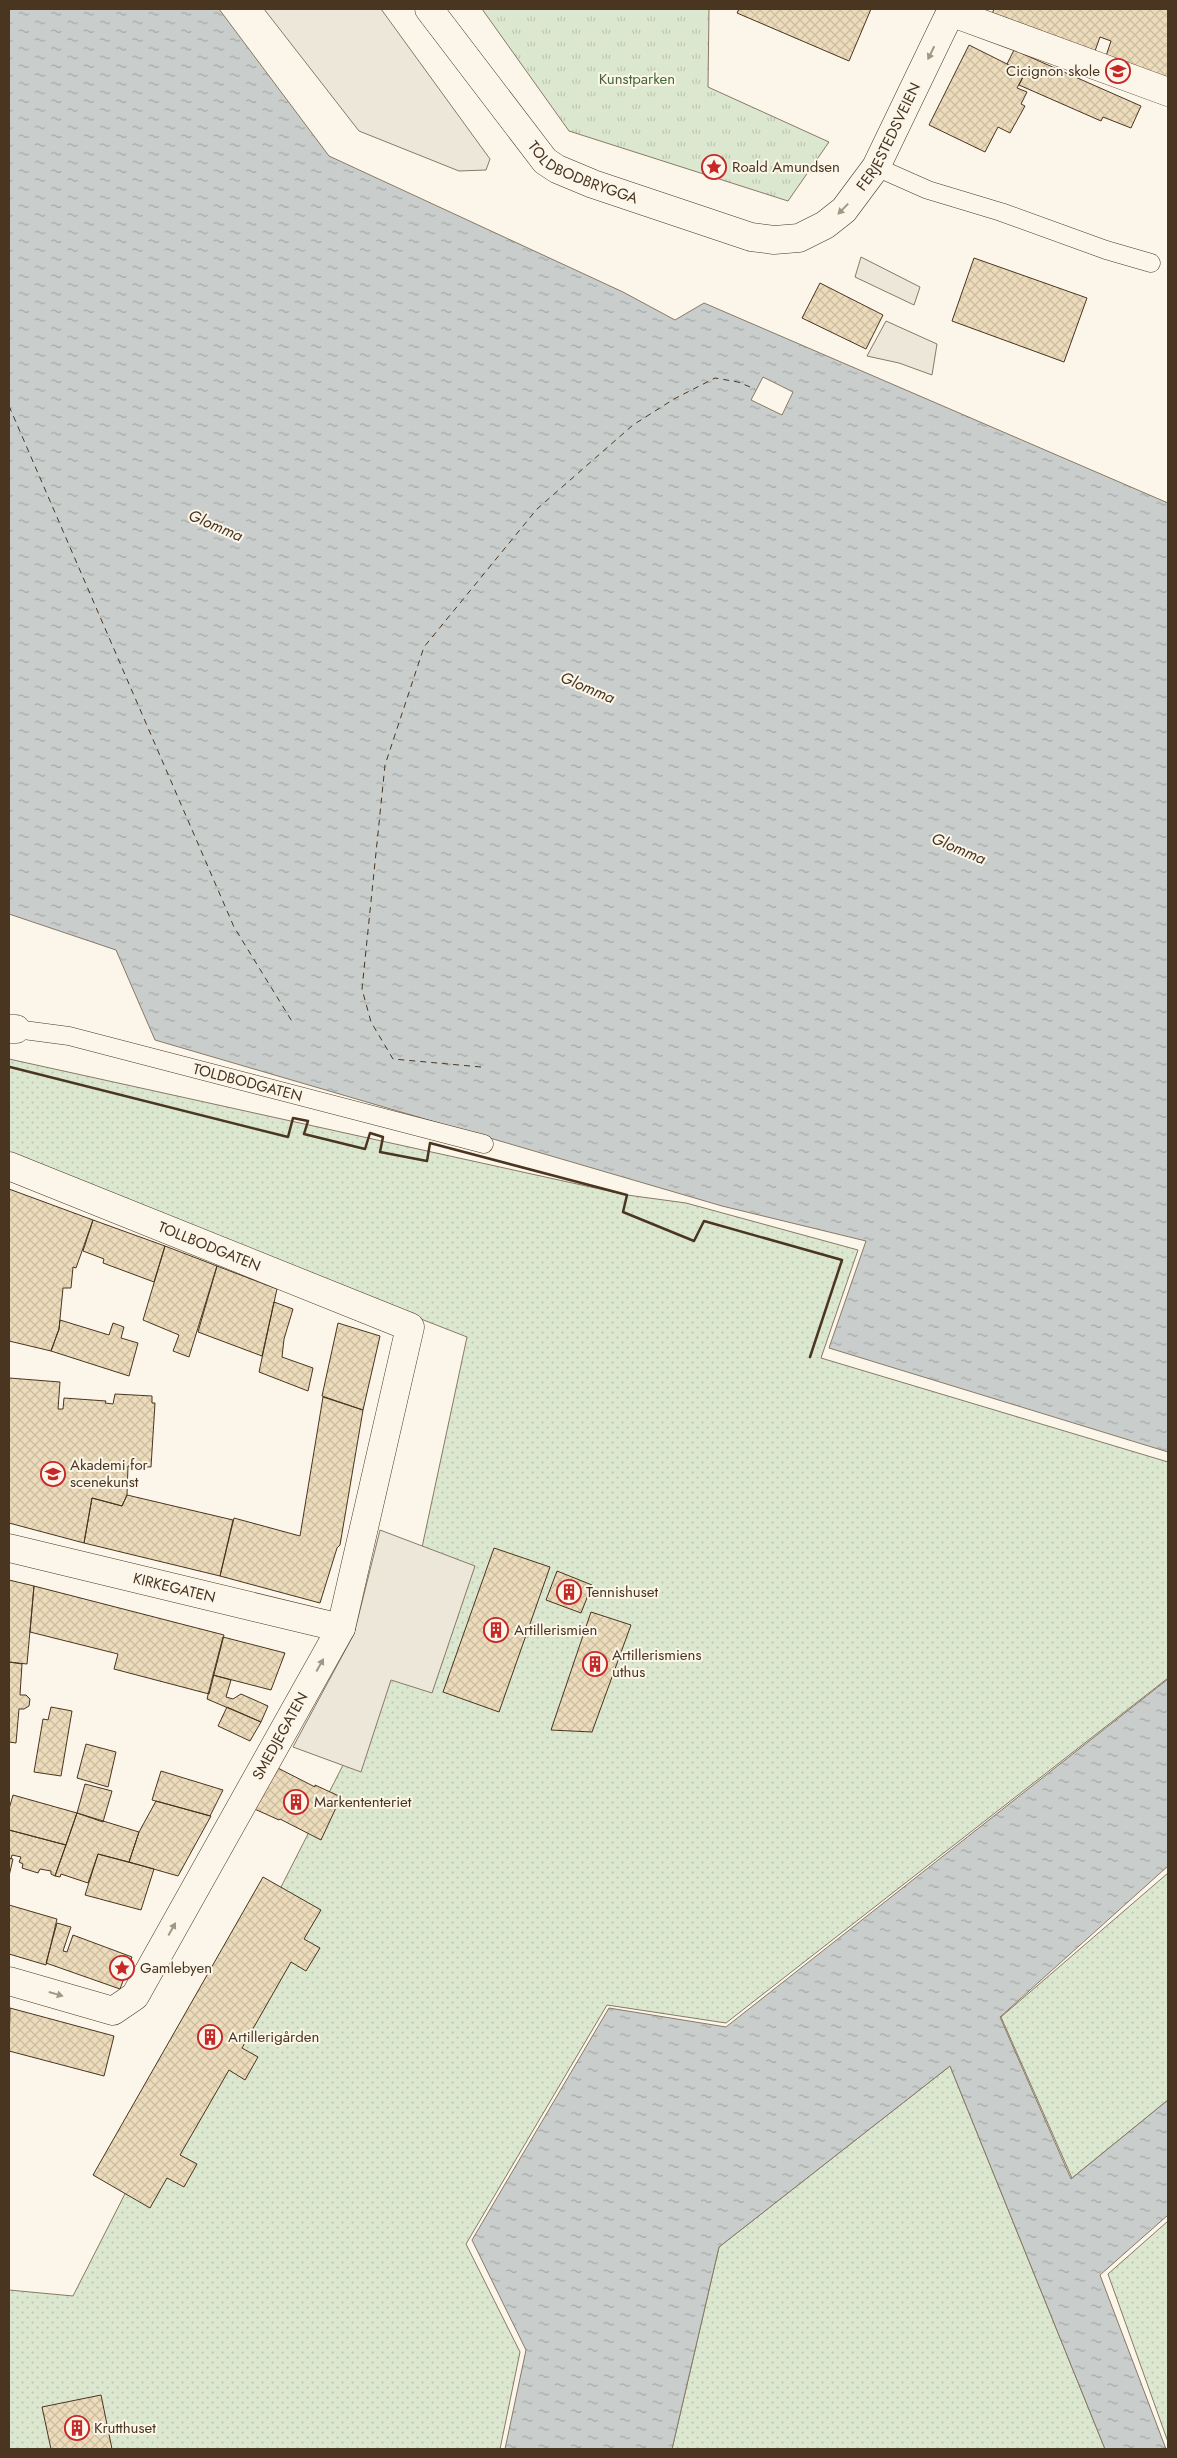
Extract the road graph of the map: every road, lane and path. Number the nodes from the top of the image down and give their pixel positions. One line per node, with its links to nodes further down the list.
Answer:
1 (429, 9): 5 (street, TOLDBODBRYGGA)
2 (951, 10): 3 (street, FERJESTEDSVEIEN); 4 (street, FERJESTEDSVEIEN, one-way to 4)
3 (1168, 92)
4 (876, 166): 5 (street, FERJESTEDSVEIEN, one-way to 5); 6 (lane)
5 (799, 238)
6 (1151, 263)
7 (12, 1029): 8 (lane, TOLDBODGATEN)
8 (484, 1144)
9 (9, 1166): 10 (street, TOLLBODGATEN)
10 (410, 1327): 12 (street, SMEDJEGATEN)
11 (9, 1548): 12 (street, KIRKEGATEN)
12 (341, 1628): 13 (street, SMEDJEGATEN, one-way to 12)
13 (9, 1981)

